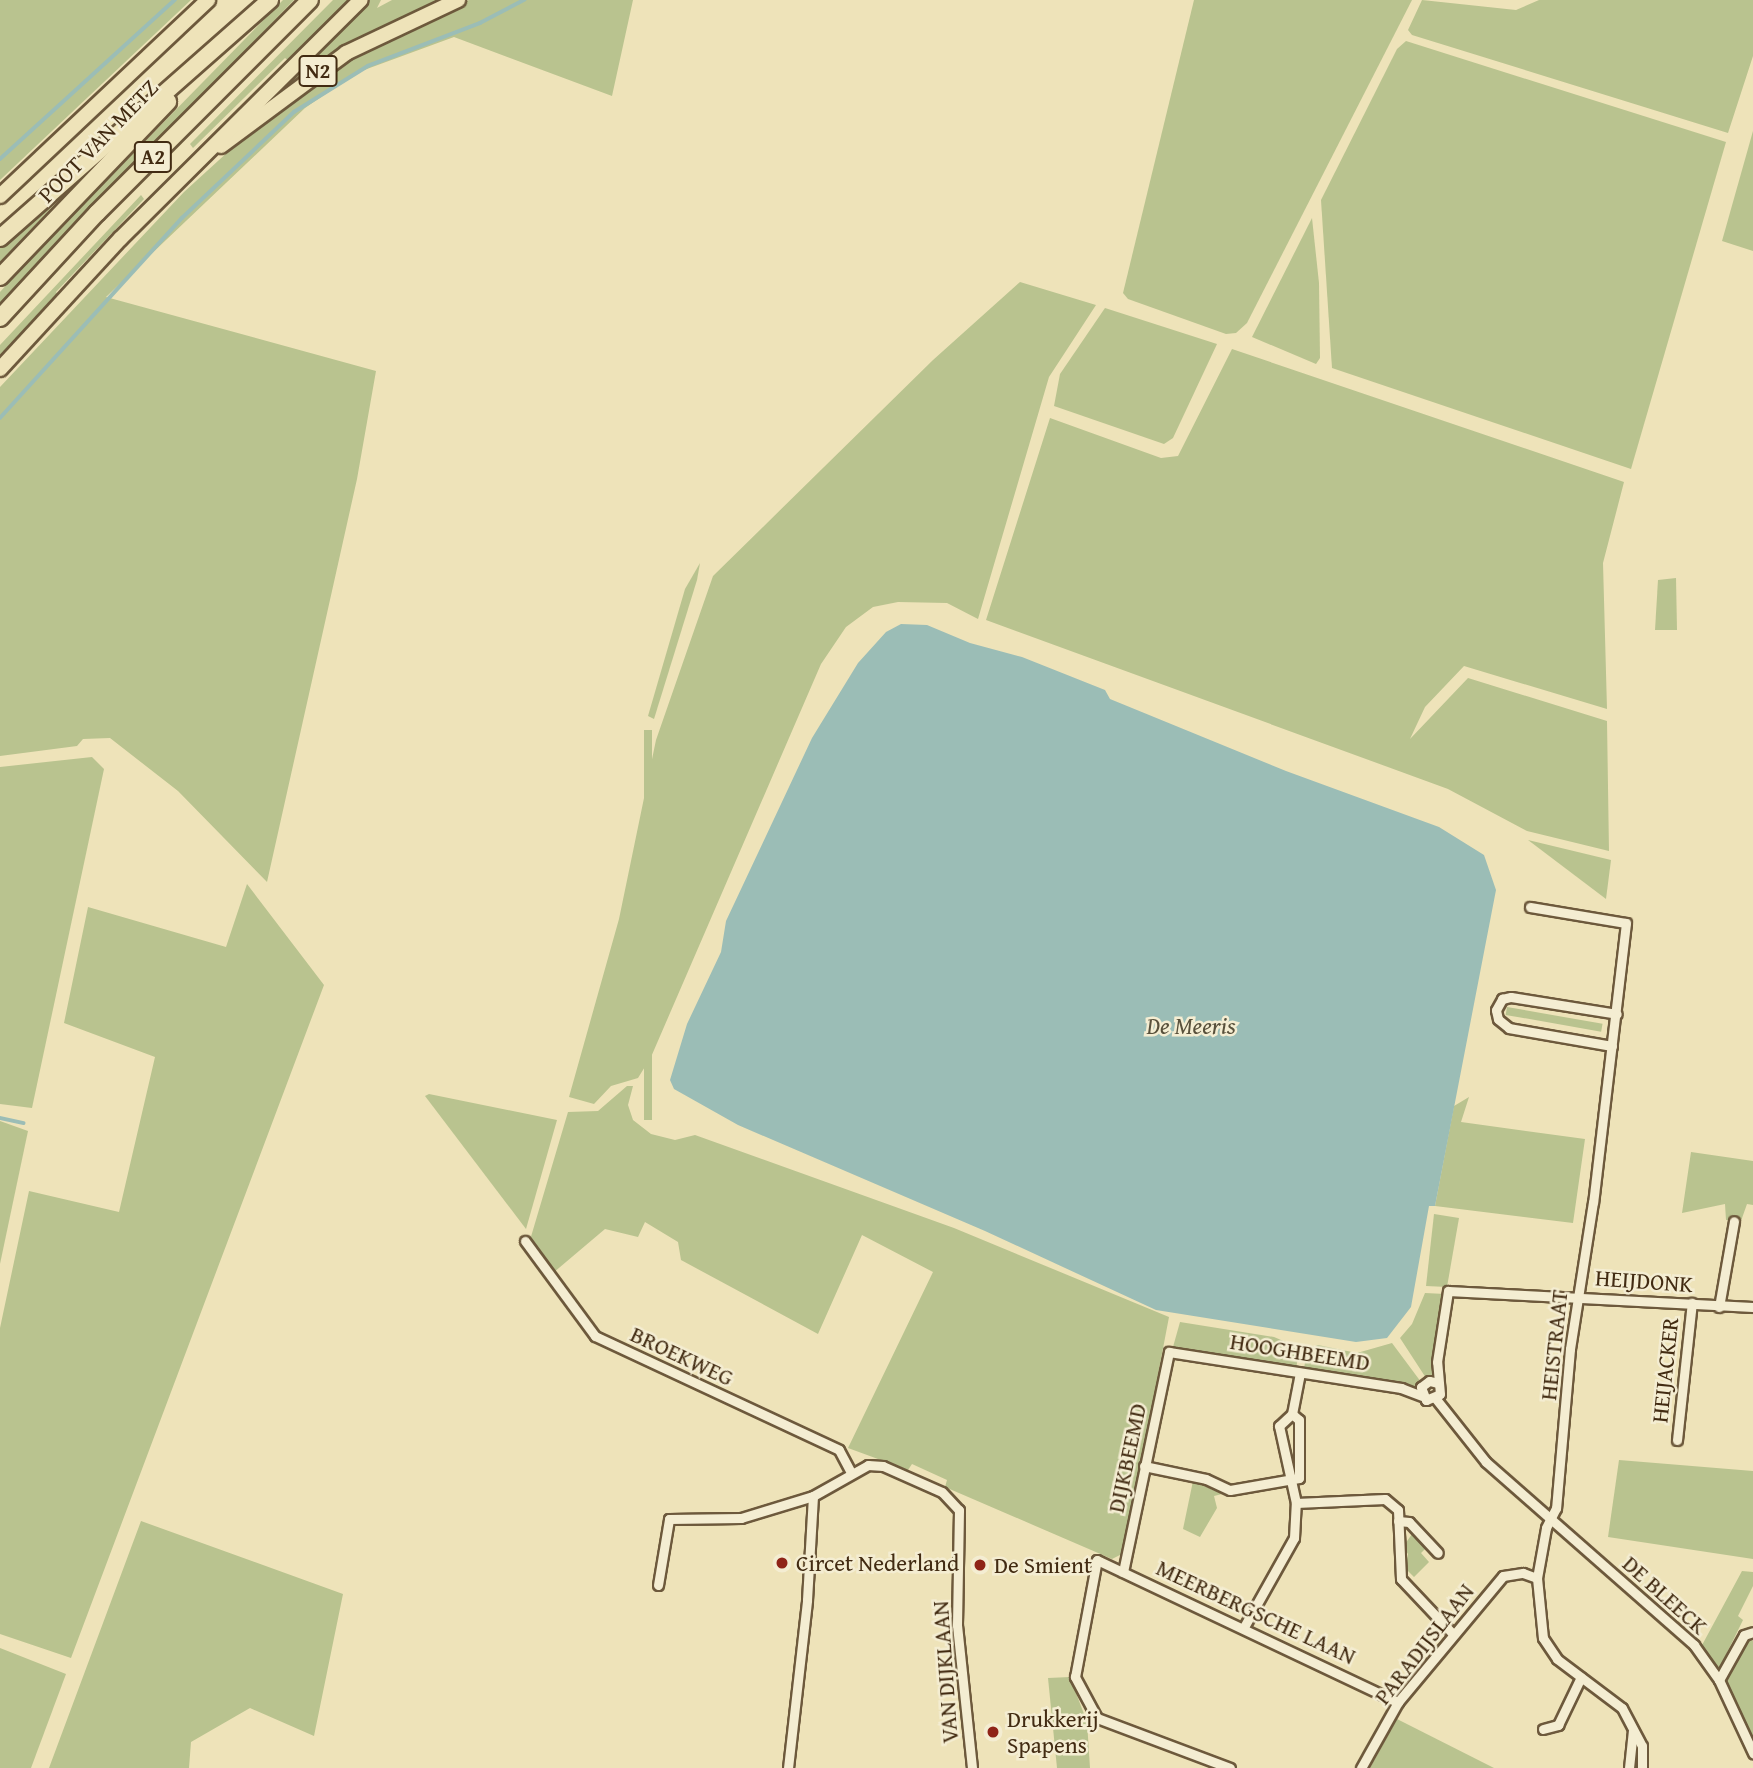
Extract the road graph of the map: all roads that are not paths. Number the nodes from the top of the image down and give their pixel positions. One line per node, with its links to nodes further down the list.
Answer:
1 (208, 0): 8 (highway)
2 (270, 0): 6 (highway, A2)
3 (310, 0): 11 (highway, A2)
4 (361, 0): 7 (highway, N2)
5 (458, 0): 7 (highway, N2)
6 (231, 38): 9 (highway); 10 (highway, POOT VAN METZ / A2)
7 (194, 165): 12 (highway, N2)
8 (0, 196)
9 (0, 238)
10 (0, 277)
11 (0, 318)
12 (0, 369)
13 (1530, 907): 14 (street, HEISTRAAT)
14 (1617, 1014): 15 (street, HEISTRAAT); 15 (street)
15 (1612, 1046): 18 (street, HEISTRAAT)
16 (1734, 1221): 20 (street)
17 (525, 1241): 30 (street, BROEKWEG)
18 (1578, 1297): 19 (street, HEIJDONK); 24 (street, HEIJDONK); 35 (street, HEISTRAAT)
19 (1692, 1303): 20 (street, HEIJDONK); 28 (street, HEIJACKER)
20 (1719, 1307): 21 (street, HEIJDONK)
21 (1753, 1307)
22 (1169, 1352): 23 (street, HOOGHBEEMD); 29 (street, DIJKBEEMD)
23 (1300, 1373): 25 (street, HOOGHBEEMD); 27 (street)
24 (1437, 1383): 25 (street); 26 (street)
25 (1422, 1396): 26 (street, HOOGHBEEMD)
26 (1436, 1399): 35 (street)
27 (1292, 1414): 31 (street); 31 (street)
28 (1677, 1440)
29 (1144, 1465): 31 (street); 37 (street, DIJKBEEMD)
30 (850, 1471): 32 (street, VAN DIJKLAAN); 50 (street, VAN DIJKLAAN)
31 (1290, 1479): 33 (street)
32 (813, 1496): 39 (street, VAN DIJKLAAN); 49 (street)
33 (1296, 1503): 34 (street); 40 (street)
34 (1398, 1521): 36 (street); 42 (street)
35 (1548, 1521): 38 (street, HEISTRAAT); 44 (street, DE BLEECK)
36 (1438, 1552)
37 (1124, 1572): 40 (street, MEERBERGSCHE LAAN); 51 (street, MEERBERGSCHE LAAN)
38 (1537, 1578): 42 (street, PARADIJSLAAN); 43 (street, HEISTRAAT)
39 (658, 1585)
40 (1244, 1627): 45 (street, MEERBERGSCHE LAAN)
41 (1753, 1632): 44 (street)
42 (1453, 1634): 45 (street, PARADIJSLAAN)
43 (1581, 1676): 46 (street); 47 (street, HEISTRAAT)
44 (1719, 1680): 48 (street, DE BLEECK)
45 (1398, 1702): 52 (street, PARADIJSLAAN)
46 (1543, 1729)
47 (1633, 1731): 53 (street); 54 (street, HEISTRAAT)
48 (1753, 1753)
49 (788, 1768)
50 (972, 1768)
51 (1230, 1768)
52 (1361, 1768)
53 (1629, 1768)
54 (1642, 1768)

